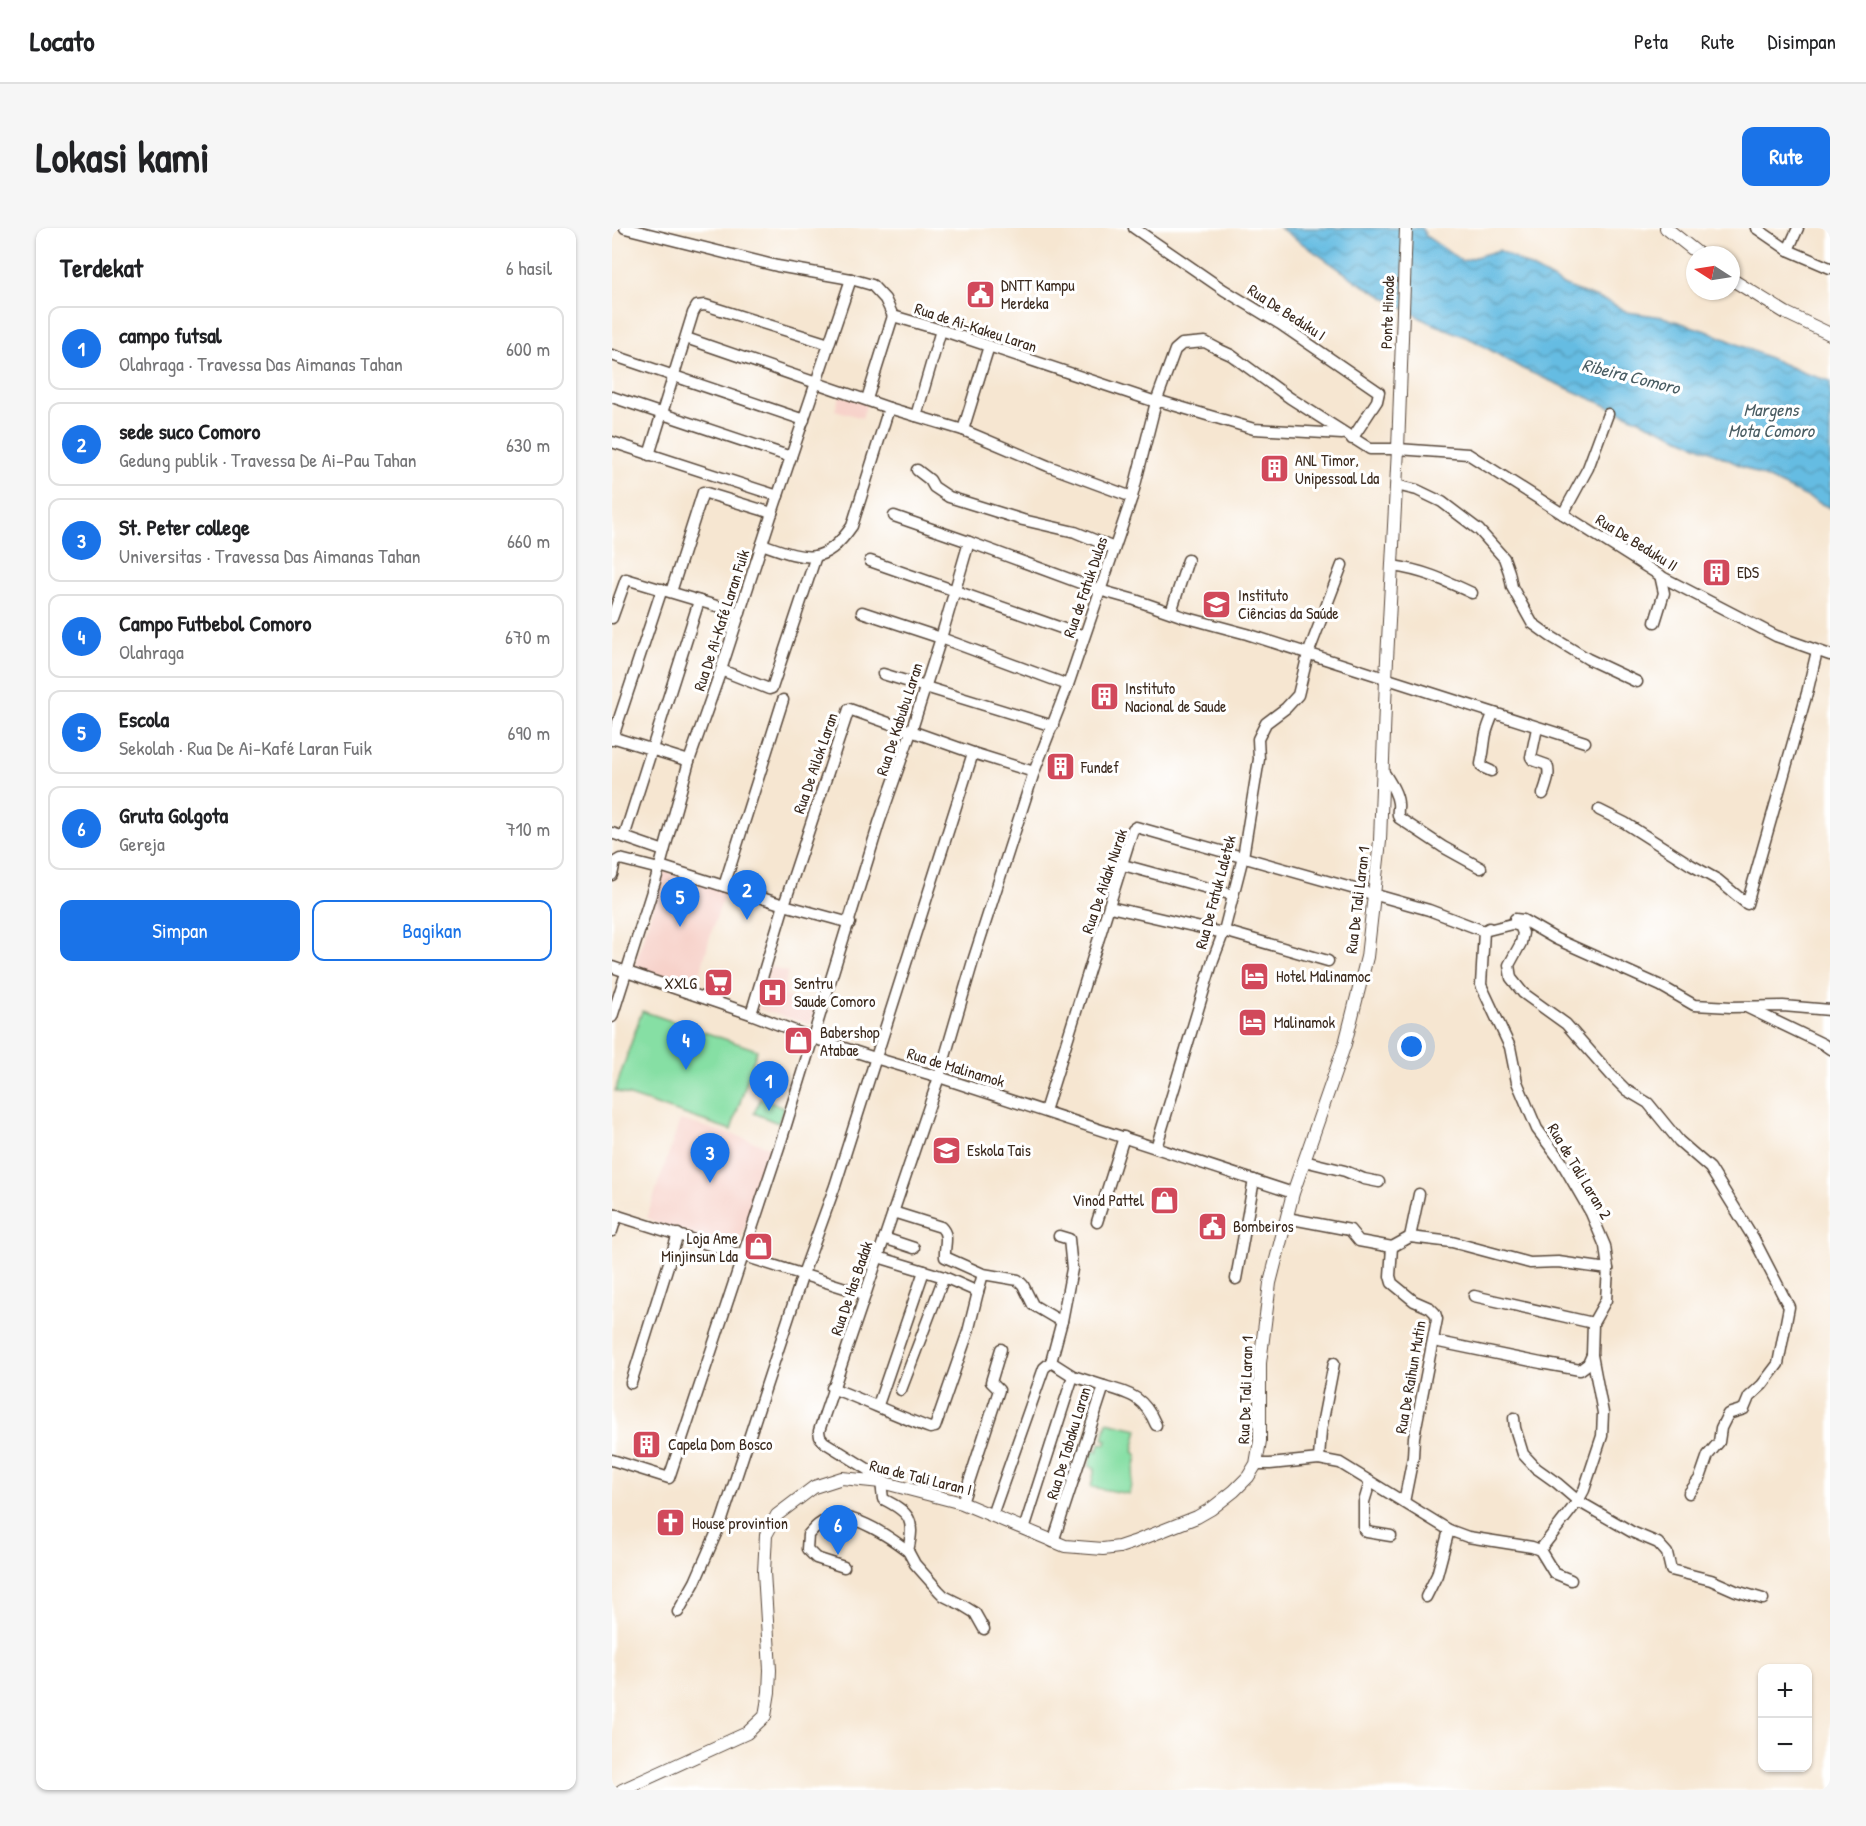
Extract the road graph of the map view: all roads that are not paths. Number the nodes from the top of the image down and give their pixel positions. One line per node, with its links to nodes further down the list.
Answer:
1 (625, 228): 10 (street, Rua de Ai-Kakeu Laran)
2 (1134, 228): 31 (street, Rua De Beduku I)
3 (1406, 228): 21 (main road, Ponte Hinode)
4 (1666, 228): 7 (main road)
5 (1756, 228): 8 (street)
6 (1798, 228): 8 (street)
7 (1689, 246)
8 (1788, 250): 9 (street)
9 (1830, 268)
10 (851, 279): 12 (street, Rua de Ai-Kakeu Laran); 16 (street, Rua De Ai-Kafé Laran Fuik)
11 (1740, 285): 14 (main road)
12 (893, 316): 13 (street, Rua de Ai-Kakeu Laran); 23 (street)
13 (941, 330): 17 (street, Rua de Ai-Kakeu Laran); 28 (street)
14 (1830, 334)
15 (686, 338): 16 (street); 19 (street); 20 (street)
16 (829, 344): 20 (street, Rua De Ai-Kafé Laran Fuik)
17 (989, 346): 24 (street, Rua de Ai-Kakeu Laran); 30 (street)
18 (612, 355): 19 (street)
19 (673, 376): 26 (street); 29 (street)
20 (816, 383): 23 (street); 29 (street, Rua De Ai-Kafé Laran Fuik)
21 (1400, 396): 33 (main road, Rua De Tali Laran 1)
22 (612, 397): 26 (street)
23 (867, 399): 25 (street)
24 (1156, 402): 31 (street, Rua de Ai-Kakeu Laran); 31 (street, Rua de Fatuk Dulas); 40 (street, Rua de Fatuk Dulas)
25 (889, 408): 28 (street); 47 (street)
26 (661, 413): 35 (street); 36 (street)
27 (1608, 414): 42 (street)
28 (916, 416): 30 (street)
29 (804, 420): 36 (street, Rua De Ai-Kafé Laran Fuik)
30 (963, 430): 40 (street)
31 (1349, 437): 33 (street, Rua de Fatuk Dulas)
32 (612, 442): 35 (street)
33 (1398, 449): 34 (street, Rua de Fatuk Dulas); 38 (main road, Rua De Tali Laran 1)
34 (1468, 454): 42 (street, Rua De Beduku II)
35 (649, 455): 39 (street)
36 (791, 457): 39 (street, Rua De Ai-Kafé Laran Fuik)
37 (917, 470): 46 (street)
38 (1396, 484): 51 (main road, Rua De Tali Laran 1); 71 (street)
39 (778, 496): 41 (street, Rua De Ai-Kafé Laran Fuik)
40 (1132, 497): 46 (street, Rua de Fatuk Dulas)
41 (772, 513): 45 (street, Rua De Ai-Kafé Laran Fuik); 55 (street)
42 (1563, 514): 52 (street, Rua De Beduku II)
43 (894, 516): 44 (street)
44 (969, 542): 53 (street, Rua De Kabubu Laran); 54 (street)
45 (762, 544): 47 (street); 60 (street, Rua De Ai-Kafé Laran Fuik)
46 (1114, 548): 54 (street, Rua de Fatuk Dulas)
47 (816, 556): 68 (street)
48 (870, 561): 53 (street)
49 (1188, 561): 59 (street)
50 (1342, 565): 66 (street, Rua De Fatuk Laletek)
51 (1392, 566): 56 (street); 70 (main road, Rua De Tali Laran 1)
52 (1660, 576): 62 (street); 65 (street, Rua De Beduku II)
53 (956, 590): 63 (street); 64 (street, Rua De Kabubu Laran)
54 (1099, 590): 59 (street); 63 (street, Rua de Fatuk Dulas)
55 (666, 591): 57 (street); 61 (street); 79 (street)
56 (1472, 593)
57 (699, 600): 60 (street); 81 (street)
58 (862, 612): 64 (street)
59 (1171, 612): 66 (street)
60 (740, 613): 68 (street, Rua De Ai-Kafé Laran Fuik)
61 (612, 618)
62 (1655, 622)
63 (1084, 636): 72 (street, Rua de Fatuk Dulas)
64 (941, 638): 72 (street); 73 (street, Rua De Kabubu Laran)
65 (1817, 651): 67 (street, Rua De Beduku II); 88 (street)
66 (1308, 654): 70 (street); 92 (street, Rua De Fatuk Laletek)
67 (1830, 655)
68 (721, 670): 83 (street, Rua De Ai-Kafé Laran Fuik)
69 (883, 674): 73 (street)
70 (1386, 679): 75 (street); 84 (main road, Rua De Tali Laran 1)
71 (1637, 682)
72 (1068, 685): 76 (street, Rua de Fatuk Dulas)
73 (925, 686): 76 (street); 78 (street, Rua De Kabubu Laran)
74 (783, 700): 97 (street)
75 (1493, 714): 77 (street); 85 (street)
76 (1053, 726): 86 (street, Rua de Fatuk Dulas)
77 (1537, 728): 80 (street); 87 (street)
78 (911, 732): 82 (street, Rua De Ailok Laran); 100 (street, Rua De Ailok Laran); 102 (street, Rua De Kabubu Laran)
79 (612, 738): 81 (street)
80 (1585, 742)
81 (650, 750): 83 (street); 90 (street)
82 (973, 753): 86 (street, Rua De Ailok Laran); 114 (street)
83 (689, 762): 91 (street, Rua De Ai-Kafé Laran Fuik)
84 (1383, 771): 95 (street); 99 (main road, Rua De Tali Laran 1)
85 (1491, 771)
86 (1034, 772): 115 (street, Rua de Fatuk Dulas)
87 (1543, 794)
88 (1599, 810)
89 (612, 833): 90 (street)
90 (624, 837): 91 (street)
91 (664, 851): 94 (street, Rua De Ai-Kafé Laran Fuik)
92 (1243, 857): 93 (street, Rua De Aidak Nurak); 98 (street, Rua De Fatuk Laletek); 99 (street, Rua De Aidak Nurak)
93 (1123, 865): 98 (street); 101 (street, Rua De Aidak Nurak)
94 (659, 867): 96 (street); 97 (street); 107 (street, Rua De Ai-Kafé Laran Fuik)
95 (1481, 868)
96 (612, 875)
97 (724, 886): 100 (street)
98 (1233, 895): 104 (street, Rua De Fatuk Laletek)
99 (1375, 895): 103 (street, Rua De Aidak Nurak); 119 (main road, Rua De Tali Laran 1)
100 (784, 905): 102 (street); 110 (street, Rua De Ailok Laran)
101 (1110, 907): 104 (street); 116 (street, Rua De Aidak Nurak)
102 (850, 923): 112 (street, Rua De Kabubu Laran)
103 (1484, 931): 108 (street); 137 (street, Rua de Tali Laran 2); 168 (street)
104 (1223, 932): 105 (street); 118 (street, Rua De Fatuk Laletek)
105 (1328, 961)
106 (612, 968): 107 (street, Rua de Malinamok)
107 (627, 972): 110 (street, Rua de Malinamok); 111 (street, Rua De Ai-Kafé Laran Fuik)
108 (1745, 1006): 109 (street); 113 (street)
109 (1830, 1010)
110 (751, 1014): 112 (street, Rua de Malinamok)
111 (612, 1017)
112 (813, 1038): 114 (street, Rua de Malinamok); 135 (street, Rua De Kabubu Laran)
113 (1830, 1049)
114 (875, 1058): 115 (street, Rua de Malinamok); 139 (street)
115 (939, 1077): 116 (street, Rua de Malinamok); 124 (street, Rua De Has Badak)
116 (1045, 1111): 117 (street, Rua de Malinamok)
117 (1124, 1137): 118 (street, Rua de Malinamok); 127 (street)
118 (1156, 1148): 120 (street, Rua de Malinamok)
119 (1304, 1161): 121 (street); 122 (main road, Rua De Tali Laran 1)
120 (1254, 1180): 122 (street, Rua de Malinamok); 142 (street)
121 (1379, 1182)
122 (1293, 1193): 126 (main road, Rua De Tali Laran 1)
123 (1419, 1194): 131 (street)
124 (893, 1212): 132 (street, Rua De Has Badak); 140 (street)
125 (614, 1215): 128 (street); 129 (street)
126 (1287, 1218): 133 (street); 163 (main road, Rua De Tali Laran 1)
127 (1097, 1222)
128 (612, 1231)
129 (678, 1234): 135 (street); 154 (street)
130 (1059, 1236): 146 (street)
131 (1410, 1237): 133 (street); 137 (street)
132 (884, 1238): 134 (street); 136 (street, Rua De Has Badak)
133 (1392, 1247): 148 (street, Rua De Raihun Mutin)
134 (914, 1248)
135 (742, 1255): 139 (street); 162 (street, Rua De Kabubu Laran)
136 (878, 1257): 138 (street); 144 (street, Rua De Has Badak)
137 (1608, 1269): 147 (street, Rua de Tali Laran 2)
138 (924, 1271): 141 (street); 158 (street)
139 (803, 1274): 144 (street); 183 (street)
140 (983, 1274): 143 (street); 146 (street)
141 (944, 1277): 143 (street); 157 (street)
142 (1236, 1279)
143 (978, 1292): 158 (street)
144 (864, 1294): 156 (street, Rua De Has Badak)
145 (1474, 1296): 147 (street)
146 (1062, 1321): 151 (street)
147 (1593, 1323): 150 (street, Rua de Tali Laran 2)
148 (1434, 1341): 150 (street); 170 (street, Rua De Raihun Mutin)
149 (1001, 1349): 171 (street)
150 (1592, 1355): 169 (street, Rua de Tali Laran 2)
151 (1051, 1362): 153 (street, Rua De Tabaku Laran); 172 (street)
152 (1334, 1363): 161 (street)
153 (1073, 1376): 155 (street, Rua De Tabaku Laran); 173 (street)
154 (631, 1383)
155 (1104, 1386): 160 (street); 176 (street, Rua De Tabaku Laran)
156 (832, 1388): 158 (street); 165 (street, Rua De Has Badak)
157 (901, 1390)
158 (878, 1405)
159 (1514, 1418): 169 (street)
160 (1156, 1425)
161 (1319, 1459): 163 (street); 166 (street)
162 (612, 1460)
163 (1256, 1464): 176 (main road, Rua de Tali Laran I)
164 (612, 1465): 167 (street)
165 (881, 1482): 171 (main road, Rua de Tali Laran I); 178 (street); 185 (main road, Rua de Tali Laran I)
166 (1370, 1482): 170 (street); 175 (street)
167 (676, 1485)
168 (1689, 1493)
169 (1578, 1501): 177 (street, Rua de Tali Laran 2); 182 (street)
170 (1404, 1502): 174 (street)
171 (962, 1503): 172 (main road, Rua de Tali Laran I)
172 (992, 1515): 173 (main road, Rua de Tali Laran I)
173 (1024, 1529): 176 (main road, Rua de Tali Laran I)
174 (1449, 1530): 177 (street); 181 (street)
175 (1390, 1536)
176 (1053, 1542)
177 (1540, 1550): 180 (street)
178 (908, 1551): 179 (street); 184 (street)
179 (844, 1568)
180 (1571, 1580)
181 (1426, 1597)
182 (1763, 1599)
183 (678, 1612)
184 (984, 1629)
185 (622, 1790)

